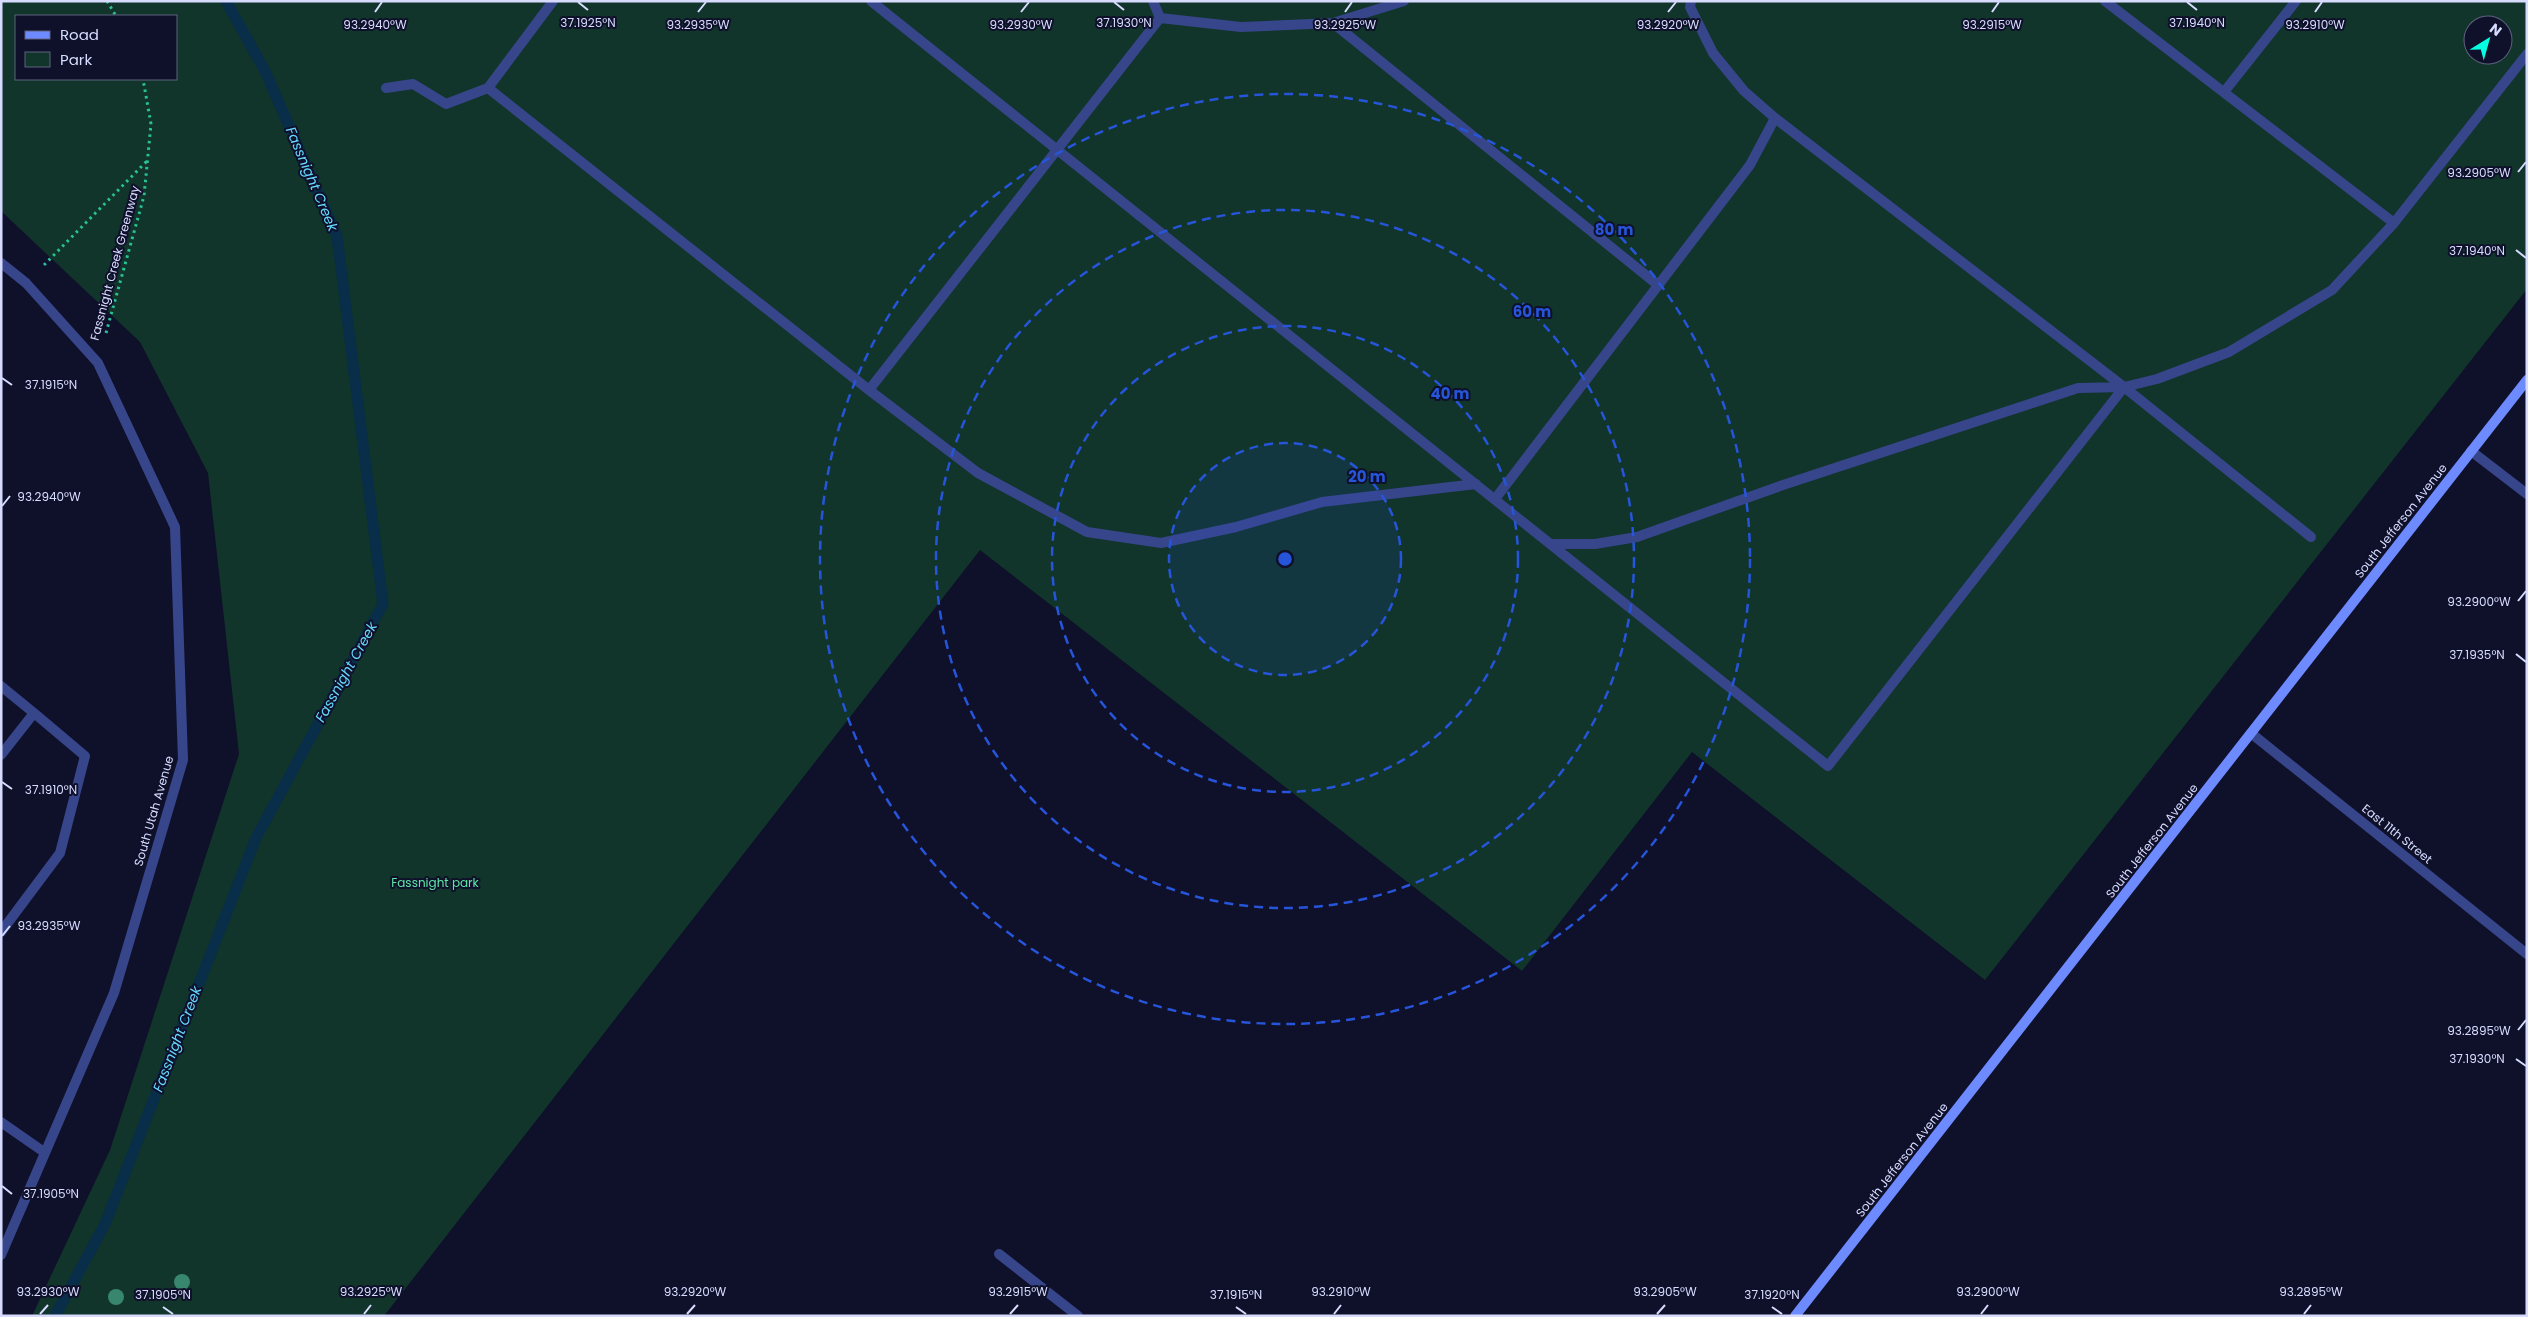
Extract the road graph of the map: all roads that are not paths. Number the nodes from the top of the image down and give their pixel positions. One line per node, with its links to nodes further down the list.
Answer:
1 (553, 1): 12 (street)
2 (871, 1): 15 (street)
3 (1153, 1): 8 (street)
4 (1404, 1): 9 (street)
5 (2105, 1): 13 (street)
6 (2296, 1): 13 (street)
7 (1688, 3): 14 (street)
8 (1160, 18): 9 (street); 15 (street)
9 (1334, 23): 18 (street)
10 (2527, 54): 16 (street)
11 (386, 88): 12 (street)
12 (488, 88): 21 (street)
13 (2224, 92): 16 (street)
14 (1775, 118): 18 (street); 20 (street)
15 (1056, 149): 21 (street); 23 (street)
16 (2394, 223): 20 (street)
17 (1, 263): 35 (street, South Utah Avenue)
18 (1658, 285): 25 (street)
19 (2527, 380): 22 (main road, South Jefferson Avenue)
20 (2124, 387): 26 (street); 27 (street); 27 (street)
21 (869, 390): 23 (street)
22 (2471, 450): 24 (street); 30 (main road, South Jefferson Avenue)
23 (1476, 484): 25 (street)
24 (2527, 494)
25 (1495, 499): 27 (street)
26 (2311, 537)
27 (1551, 544)
28 (1, 686): 29 (street)
29 (34, 713): 31 (street); 32 (street)
30 (2252, 734): 33 (street, East 11th Street); 39 (main road, South Jefferson Avenue)
31 (1, 755)
32 (1, 932)
33 (2527, 954)
34 (1, 1122): 35 (street)
35 (44, 1152): 36 (street, South Utah Avenue)
36 (1, 1254)
37 (999, 1254): 38 (street)
38 (1078, 1316)
39 (1795, 1316)

